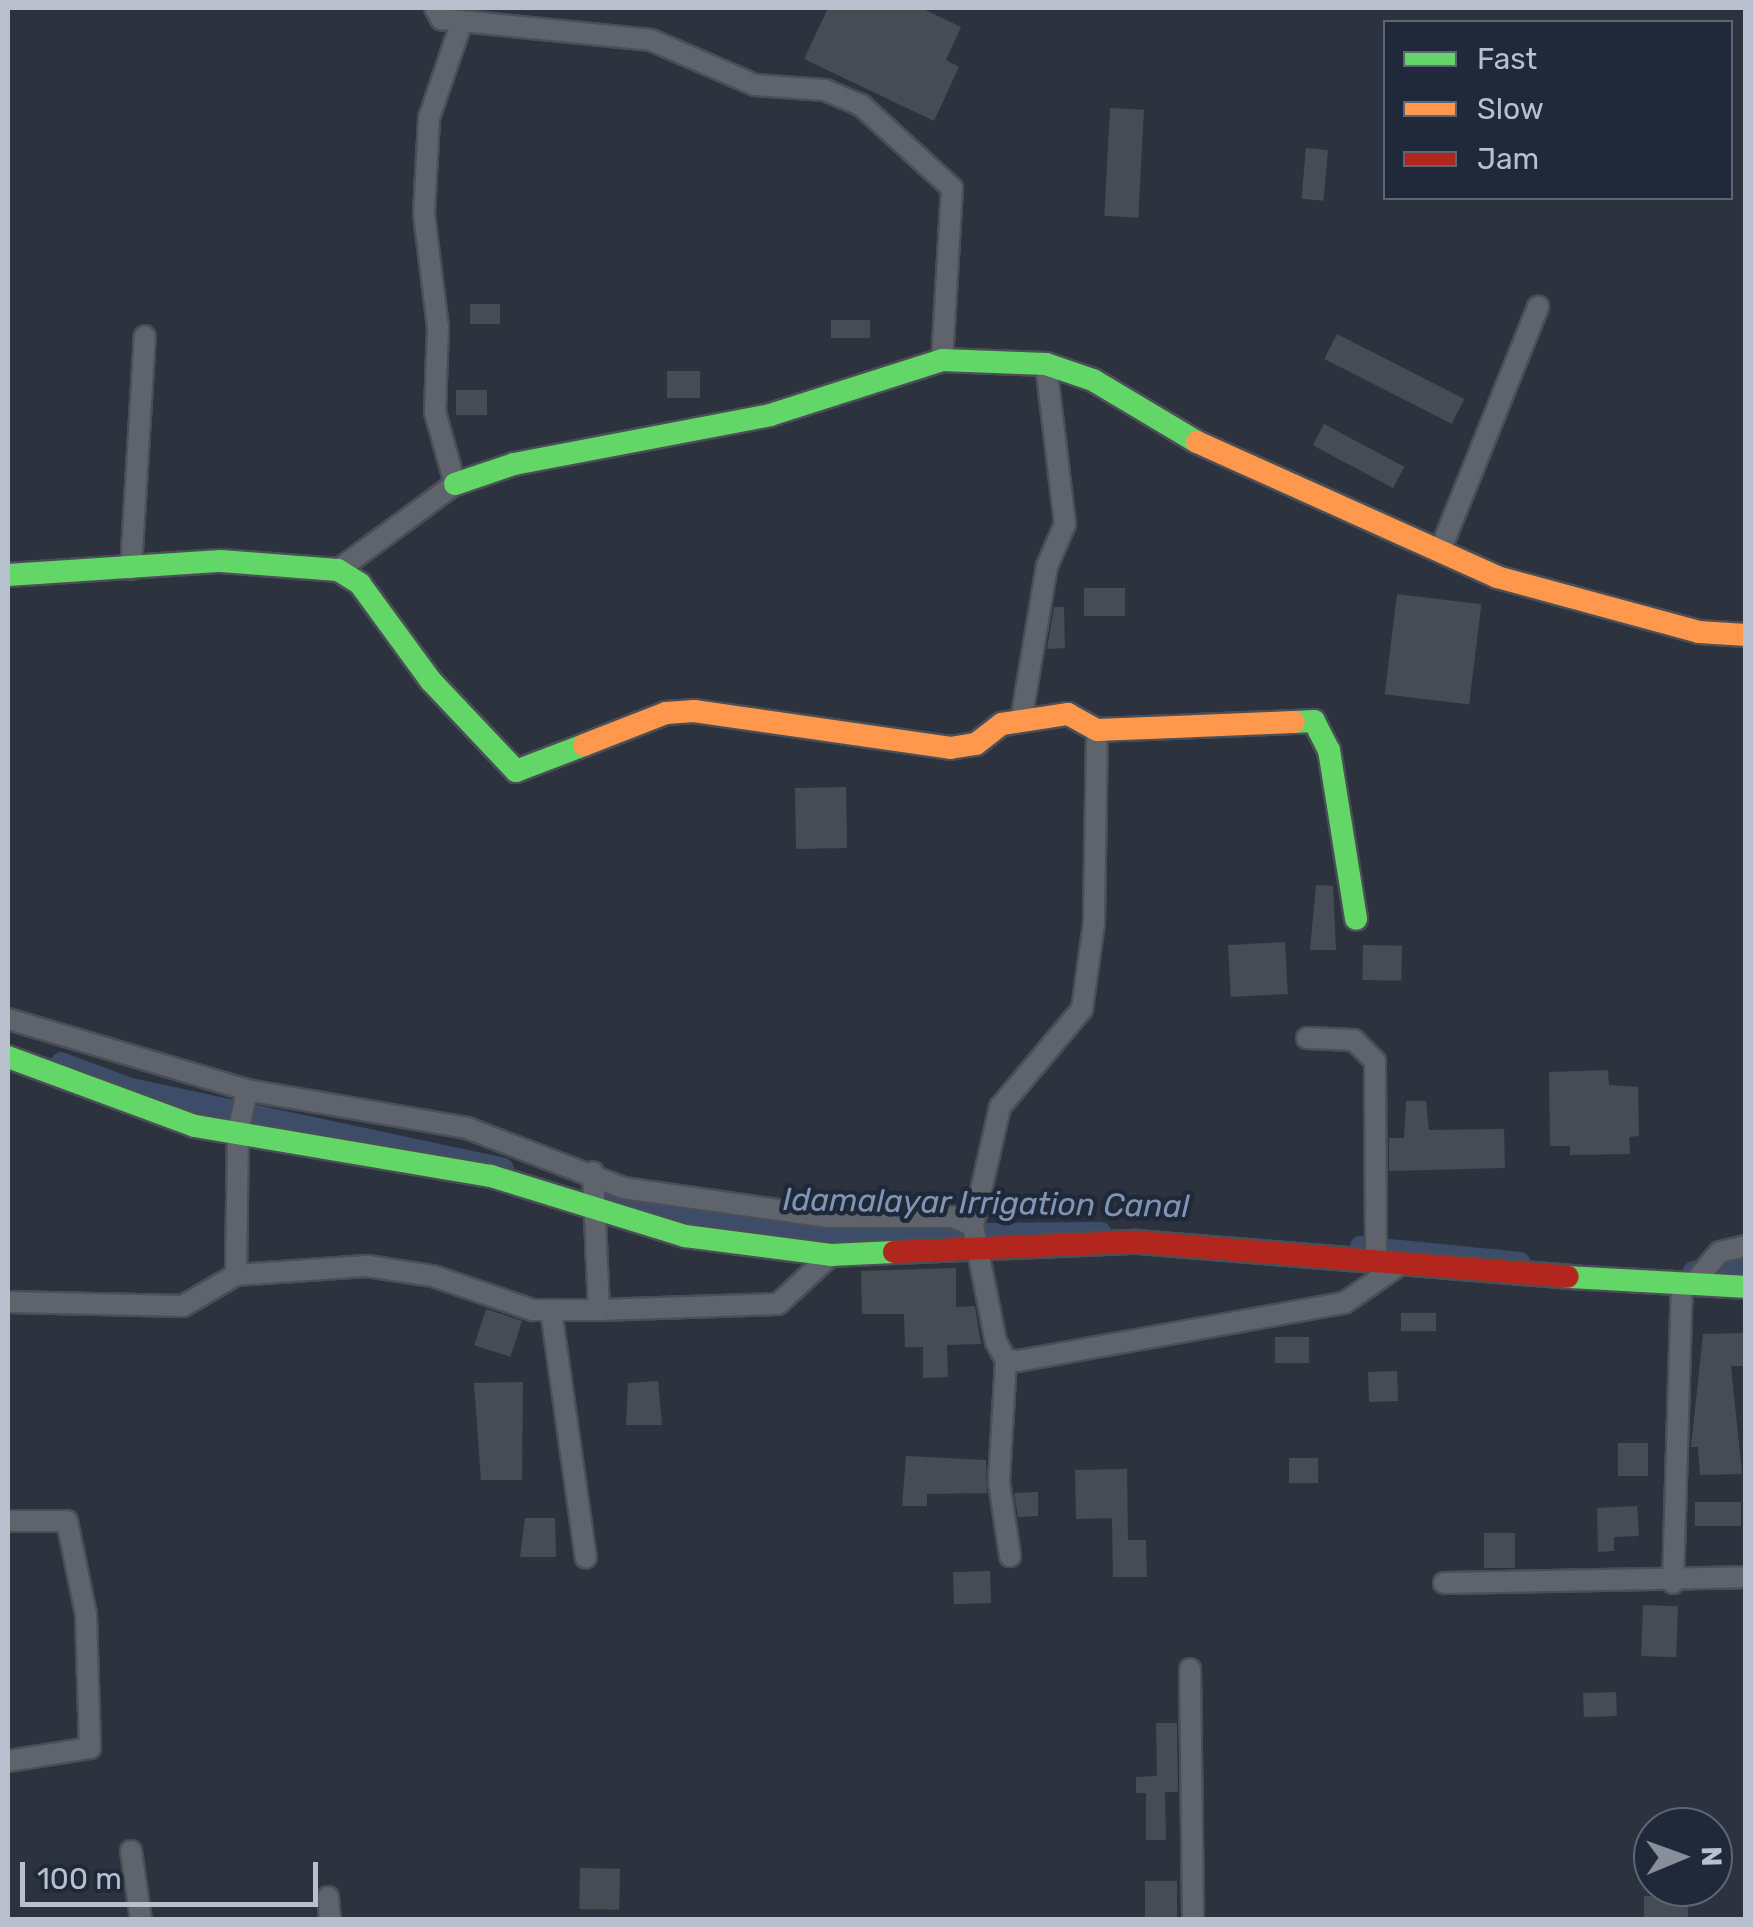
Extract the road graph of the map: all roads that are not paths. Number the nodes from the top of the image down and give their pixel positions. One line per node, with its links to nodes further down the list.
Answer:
1 (434, 8): 2 (street)
2 (462, 21): 5 (street); 7 (street)
3 (1538, 307): 8 (street)
4 (145, 336): 9 (street)
5 (942, 360): 6 (street); 7 (street)
6 (1046, 364): 8 (street); 13 (street)
7 (456, 484): 10 (street)
8 (1442, 546): 12 (street)
9 (131, 568): 10 (street); 11 (street)
10 (338, 570): 13 (street)
11 (8, 575)
12 (1746, 635)
13 (1021, 721): 14 (street)
14 (1097, 730): 15 (street); 23 (street)
15 (1356, 919)
16 (8, 1019): 19 (street)
17 (1307, 1038): 27 (street)
18 (8, 1057): 20 (street)
19 (247, 1090): 20 (street); 21 (street)
20 (238, 1134): 22 (street); 28 (street)
21 (593, 1172): 22 (street); 23 (street)
22 (595, 1213): 26 (street); 33 (street)
23 (974, 1226): 25 (street)
24 (1746, 1246): 29 (street)
25 (979, 1254): 26 (street); 27 (street); 34 (street)
26 (831, 1255): 33 (street)
27 (1385, 1264): 29 (street); 34 (street)
28 (236, 1274): 31 (street); 32 (street)
29 (1689, 1282): 30 (street); 40 (street)
30 (1746, 1287)
31 (8, 1302)
32 (551, 1310): 33 (street); 37 (street)
33 (599, 1310)
34 (1006, 1360): 36 (street)
35 (8, 1520): 42 (street)
36 (1010, 1556)
37 (586, 1558)
38 (1746, 1577): 40 (street)
39 (1444, 1583): 40 (street)
40 (1674, 1583)
41 (1190, 1669): 47 (street)
42 (8, 1761)
43 (131, 1851): 45 (street)
44 (328, 1897): 46 (street)
45 (141, 1920)
46 (330, 1920)
47 (1192, 1920)

